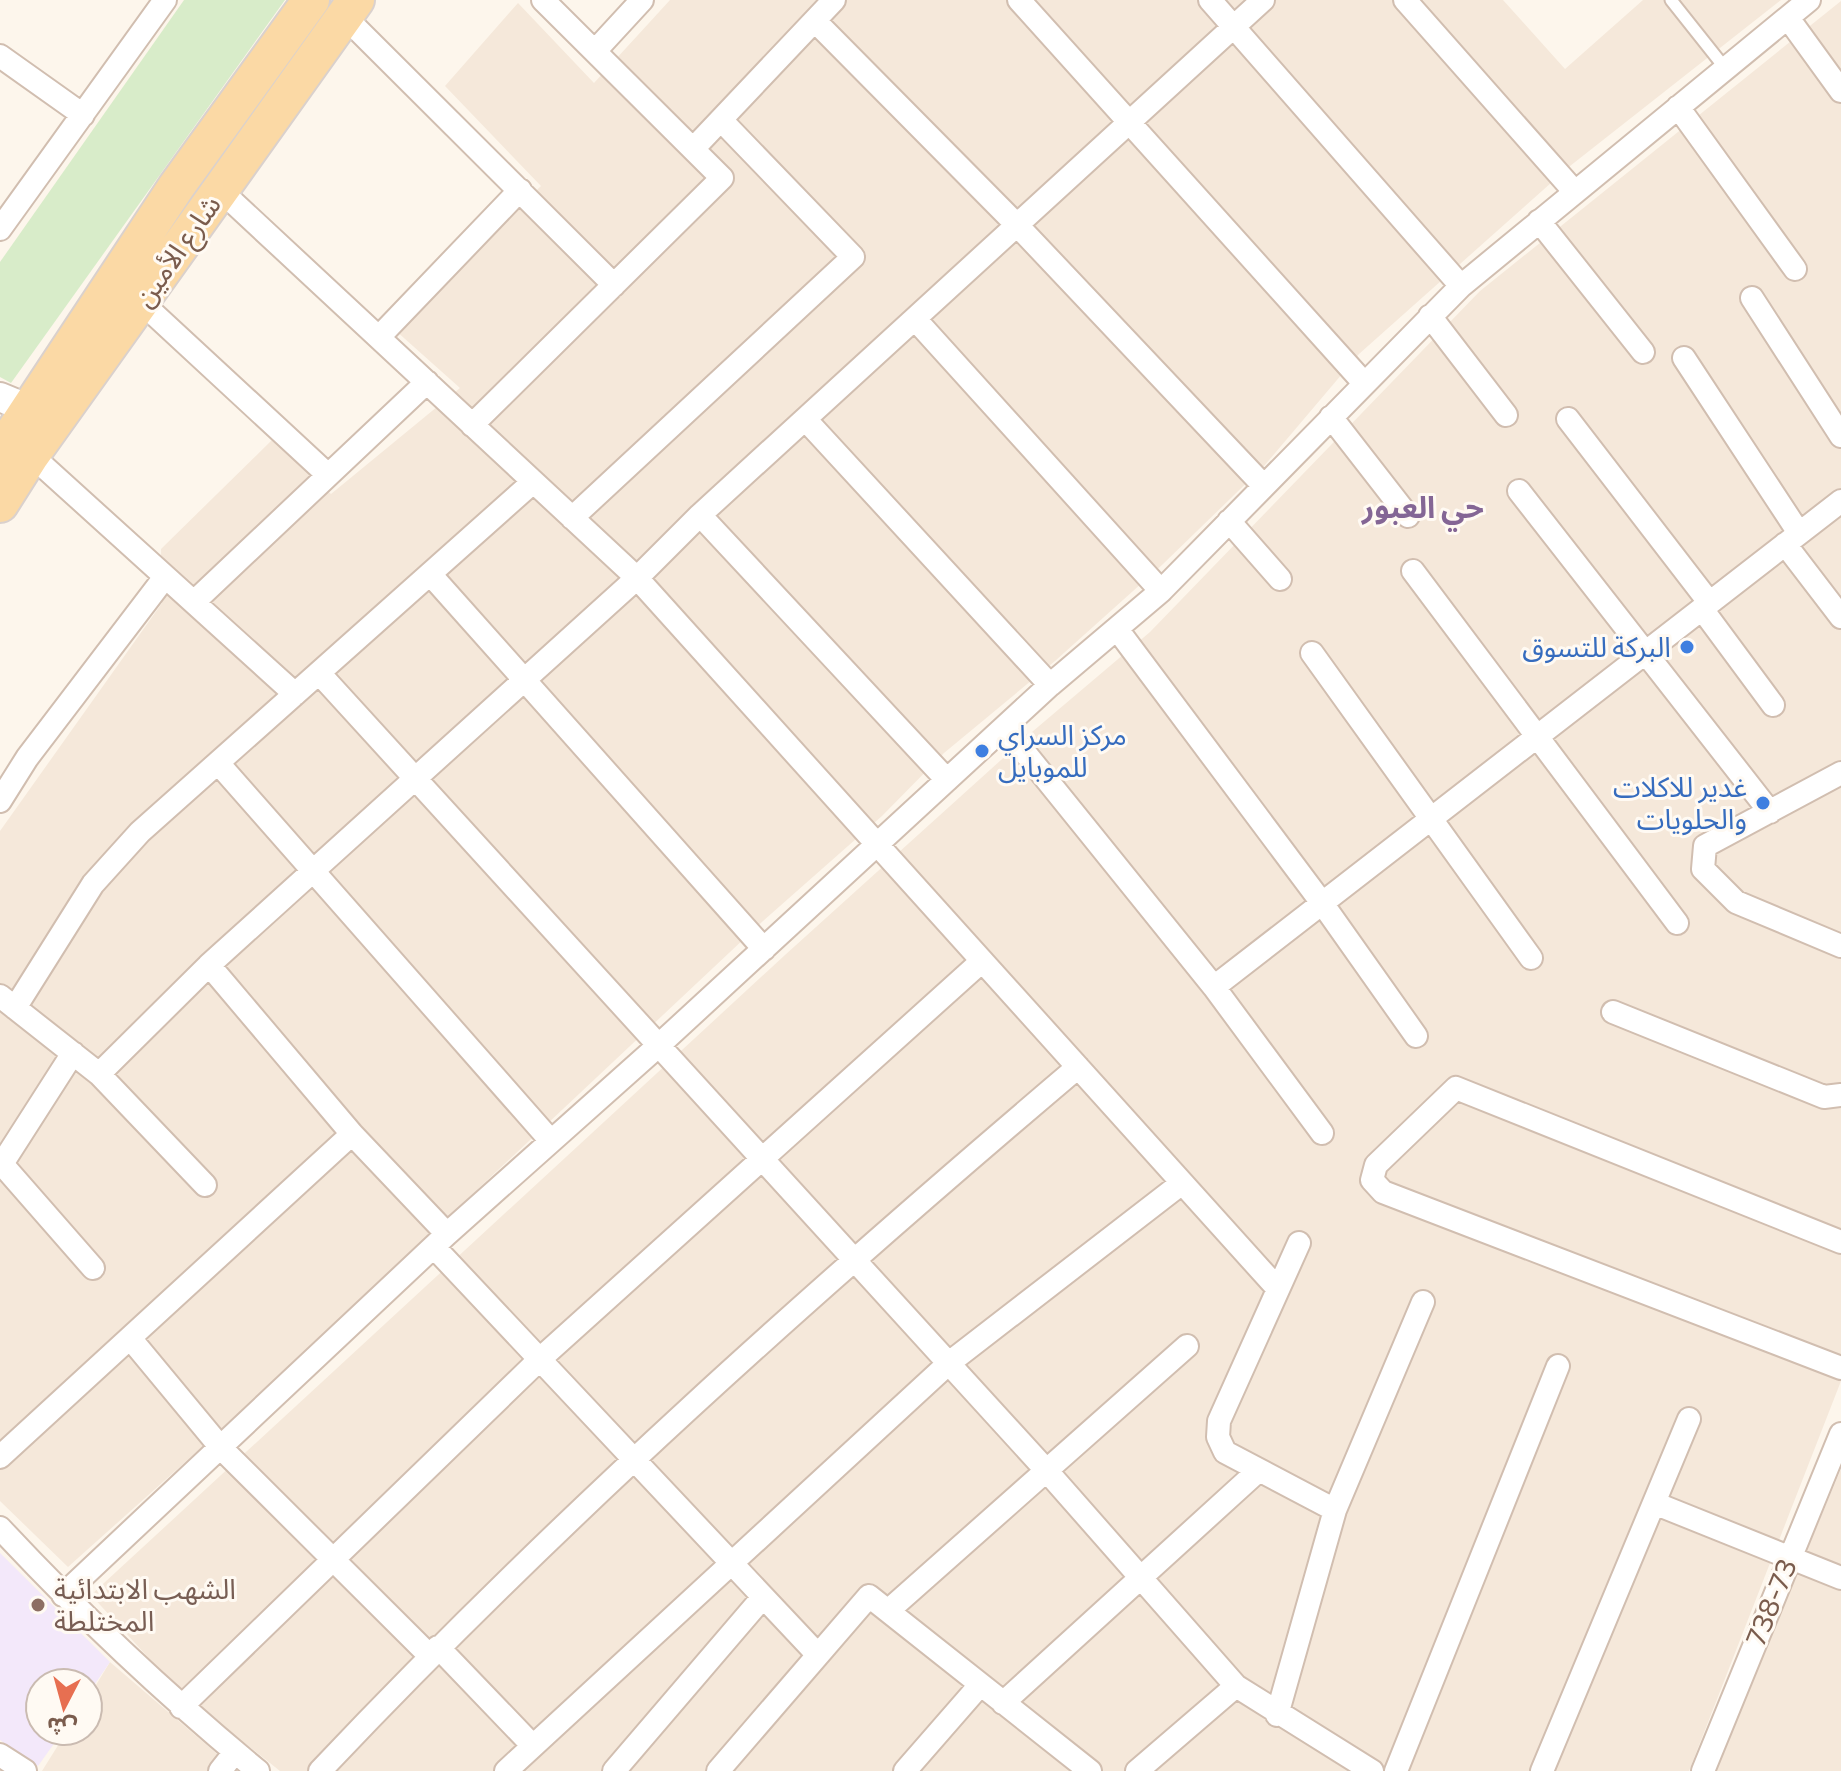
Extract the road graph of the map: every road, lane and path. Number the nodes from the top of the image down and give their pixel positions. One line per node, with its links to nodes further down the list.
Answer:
1 (311, 0): 44 (main road, شارع الأمين)
2 (543, 0): 16 (street)
3 (642, 0): 16 (street)
4 (834, 0): 14 (street)
5 (1019, 0): 23 (street)
6 (1210, 0): 15 (street)
7 (1263, 0): 15 (street)
8 (1405, 0): 27 (street)
9 (1671, 0): 18 (lane)
10 (1809, 0): 13 (street)
11 (157, 3): 21 (street)
12 (350, 8): 25 (main road, شارع الأمين); 26 (street)
13 (1788, 18): 18 (street); 19 (street)
14 (815, 21): 22 (street); 30 (street)
15 (1234, 27): 23 (street); 34 (street)
16 (595, 51): 24 (street)
17 (0, 56): 21 (street)
18 (1725, 68): 20 (street)
19 (1841, 91)
20 (1678, 107): 27 (street); 32 (street)
21 (83, 115): 28 (street)
22 (721, 120): 24 (street); 60 (street)
23 (1129, 123): 30 (street); 43 (street)
24 (693, 149): 33 (street)
25 (220, 190): 36 (main road, شارع الأمين); 39 (street)
26 (520, 190): 33 (street); 39 (street)
27 (1574, 191): 29 (street)
28 (8, 202): 31 (street)
29 (1539, 221): 34 (street); 40 (street)
30 (1017, 225): 38 (street); 54 (street)
31 (0, 229)
32 (1795, 269)
33 (614, 285): 49 (street)
34 (1461, 286): 37 (street)
35 (1752, 298): 50 (street)
36 (141, 302): 51 (main road, شارع الأمين); 52 (street)
37 (1430, 316): 43 (street); 45 (street)
38 (915, 319): 47 (street); 68 (street)
39 (379, 337): 42 (street)
40 (1643, 352)
41 (1684, 358): 62 (street)
42 (427, 382): 49 (street); 52 (street)
43 (1364, 383): 46 (street)
44 (14, 403): 51 (main road, شارع الأمين)
45 (1506, 415)
46 (1331, 417): 54 (street); 59 (street)
47 (805, 419): 58 (street); 77 (street)
48 (1568, 419): 70 (street)
49 (472, 425): 53 (street)
50 (1841, 436)
51 (13, 450): 57 (main road, شارع الأمين); 65 (street)
52 (328, 475): 69 (street)
53 (533, 482): 60 (street); 64 (street)
54 (1263, 485): 61 (street)
55 (1519, 491): 74 (street)
56 (1841, 501): 62 (street)
57 (0, 504)
58 (700, 515): 66 (street); 85 (street)
59 (1408, 516)
60 (572, 518): 66 (street)
61 (1229, 521): 67 (street); 68 (street)
62 (1792, 538): 70 (street); 71 (street)
63 (1413, 571): 81 (street)
64 (430, 574): 75 (street); 76 (street)
65 (165, 577): 69 (street); 86 (street)
66 (637, 578): 76 (street); 89 (street)
67 (1280, 579)
68 (1161, 591): 72 (street)
69 (194, 602): 78 (street)
70 (1706, 606): 74 (street); 79 (street)
71 (1841, 617)
72 (1117, 629): 77 (street); 91 (street)
73 (1312, 653): 88 (street)
74 (1645, 653): 81 (street); 87 (street)
75 (319, 673): 78 (street); 84 (street)
76 (522, 678): 84 (street); 94 (street)
77 (1050, 685): 80 (street)
78 (295, 694): 82 (street)
79 (1773, 705)
80 (1005, 728): 85 (street); 98 (street)
81 (1535, 738): 88 (street); 92 (street)
82 (218, 763): 90 (street); 99 (street)
83 (1841, 773): 87 (street)
84 (416, 775): 90 (street); 102 (street)
85 (947, 780): 89 (street)
86 (0, 801)
87 (1770, 812): 93 (street)
88 (1431, 818): 91 (street); 95 (street)
89 (877, 845): 94 (street); 96 (street)
90 (312, 870): 97 (street); 109 (street)
91 (1322, 903): 98 (street); 101 (street)
92 (1677, 923)
93 (1841, 946)
94 (764, 949): 102 (street)
95 (1531, 958)
96 (982, 961): 104 (street); 110 (street)
97 (209, 965): 105 (street); 108 (street)
98 (1214, 987): 107 (street)
99 (8, 1002): 103 (street)
100 (1613, 1012): 106 (street)
101 (1416, 1036)
102 (658, 1046): 109 (street); 110 (street)
103 (73, 1053): 105 (street); 111 (street)
104 (1078, 1067): 112 (street); 117 (street)
105 (99, 1074): 113 (street)
106 (1841, 1095)
107 (1322, 1133)
108 (352, 1134): 114 (street); 121 (street)
109 (551, 1141): 114 (street)
110 (761, 1158): 117 (street); 123 (street)
111 (1, 1166): 118 (street)
112 (1182, 1183): 119 (street); 124 (street)
113 (205, 1185)
114 (441, 1240): 123 (street); 129 (street)
115 (1841, 1242): 126 (street)
116 (1299, 1243): 119 (street)
117 (853, 1258): 124 (street); 131 (street)
118 (93, 1268)
119 (1278, 1289): 133 (street)
120 (1423, 1302): 135 (street)
121 (130, 1338): 129 (street); 130 (street)
122 (1187, 1346): 132 (street)
123 (540, 1359): 131 (street); 138 (street)
124 (949, 1363): 132 (street); 139 (street)
125 (1558, 1366): 166 (street)
126 (1841, 1368)
127 (1689, 1419): 134 (street)
128 (1841, 1434): 137 (street, 738-73)
129 (222, 1449): 138 (street); 142 (street)
130 (0, 1457)
131 (635, 1461): 139 (street); 145 (street)
132 (1046, 1470): 141 (street); 144 (street)
133 (1259, 1470): 135 (street); 141 (street)
134 (1654, 1503): 137 (street); 167 (street)
135 (1335, 1510): 151 (street)
136 (0, 1528): 142 (street)
137 (1789, 1557): 140 (street); 168 (street, 738-73)
138 (332, 1560): 145 (street); 150 (street)
139 (730, 1562): 143 (street); 152 (street)
140 (1841, 1578)
141 (1143, 1580): 148 (street); 149 (street)
142 (63, 1595): 150 (street)
143 (763, 1597): 146 (street); 162 (street)
144 (889, 1610): 146 (street); 147 (street)
145 (434, 1651): 152 (street); 160 (street)
146 (818, 1655): 156 (street)
147 (980, 1685): 149 (street); 163 (street)
148 (1236, 1686): 151 (street); 165 (street)
149 (1003, 1703): 164 (street)
150 (181, 1707): 153 (street)
151 (1277, 1715): 155 (street)
152 (533, 1746): 161 (street)
153 (235, 1752): 158 (street); 159 (street)
154 (0, 1755): 157 (street)
155 (1356, 1767)
156 (724, 1769)
157 (25, 1771)
158 (220, 1771)
159 (258, 1771)
160 (320, 1771)
161 (506, 1771)
162 (614, 1771)
163 (905, 1771)
164 (1090, 1771)
165 (1137, 1771)
166 (1396, 1771)
167 (1542, 1771)
168 (1703, 1771)

